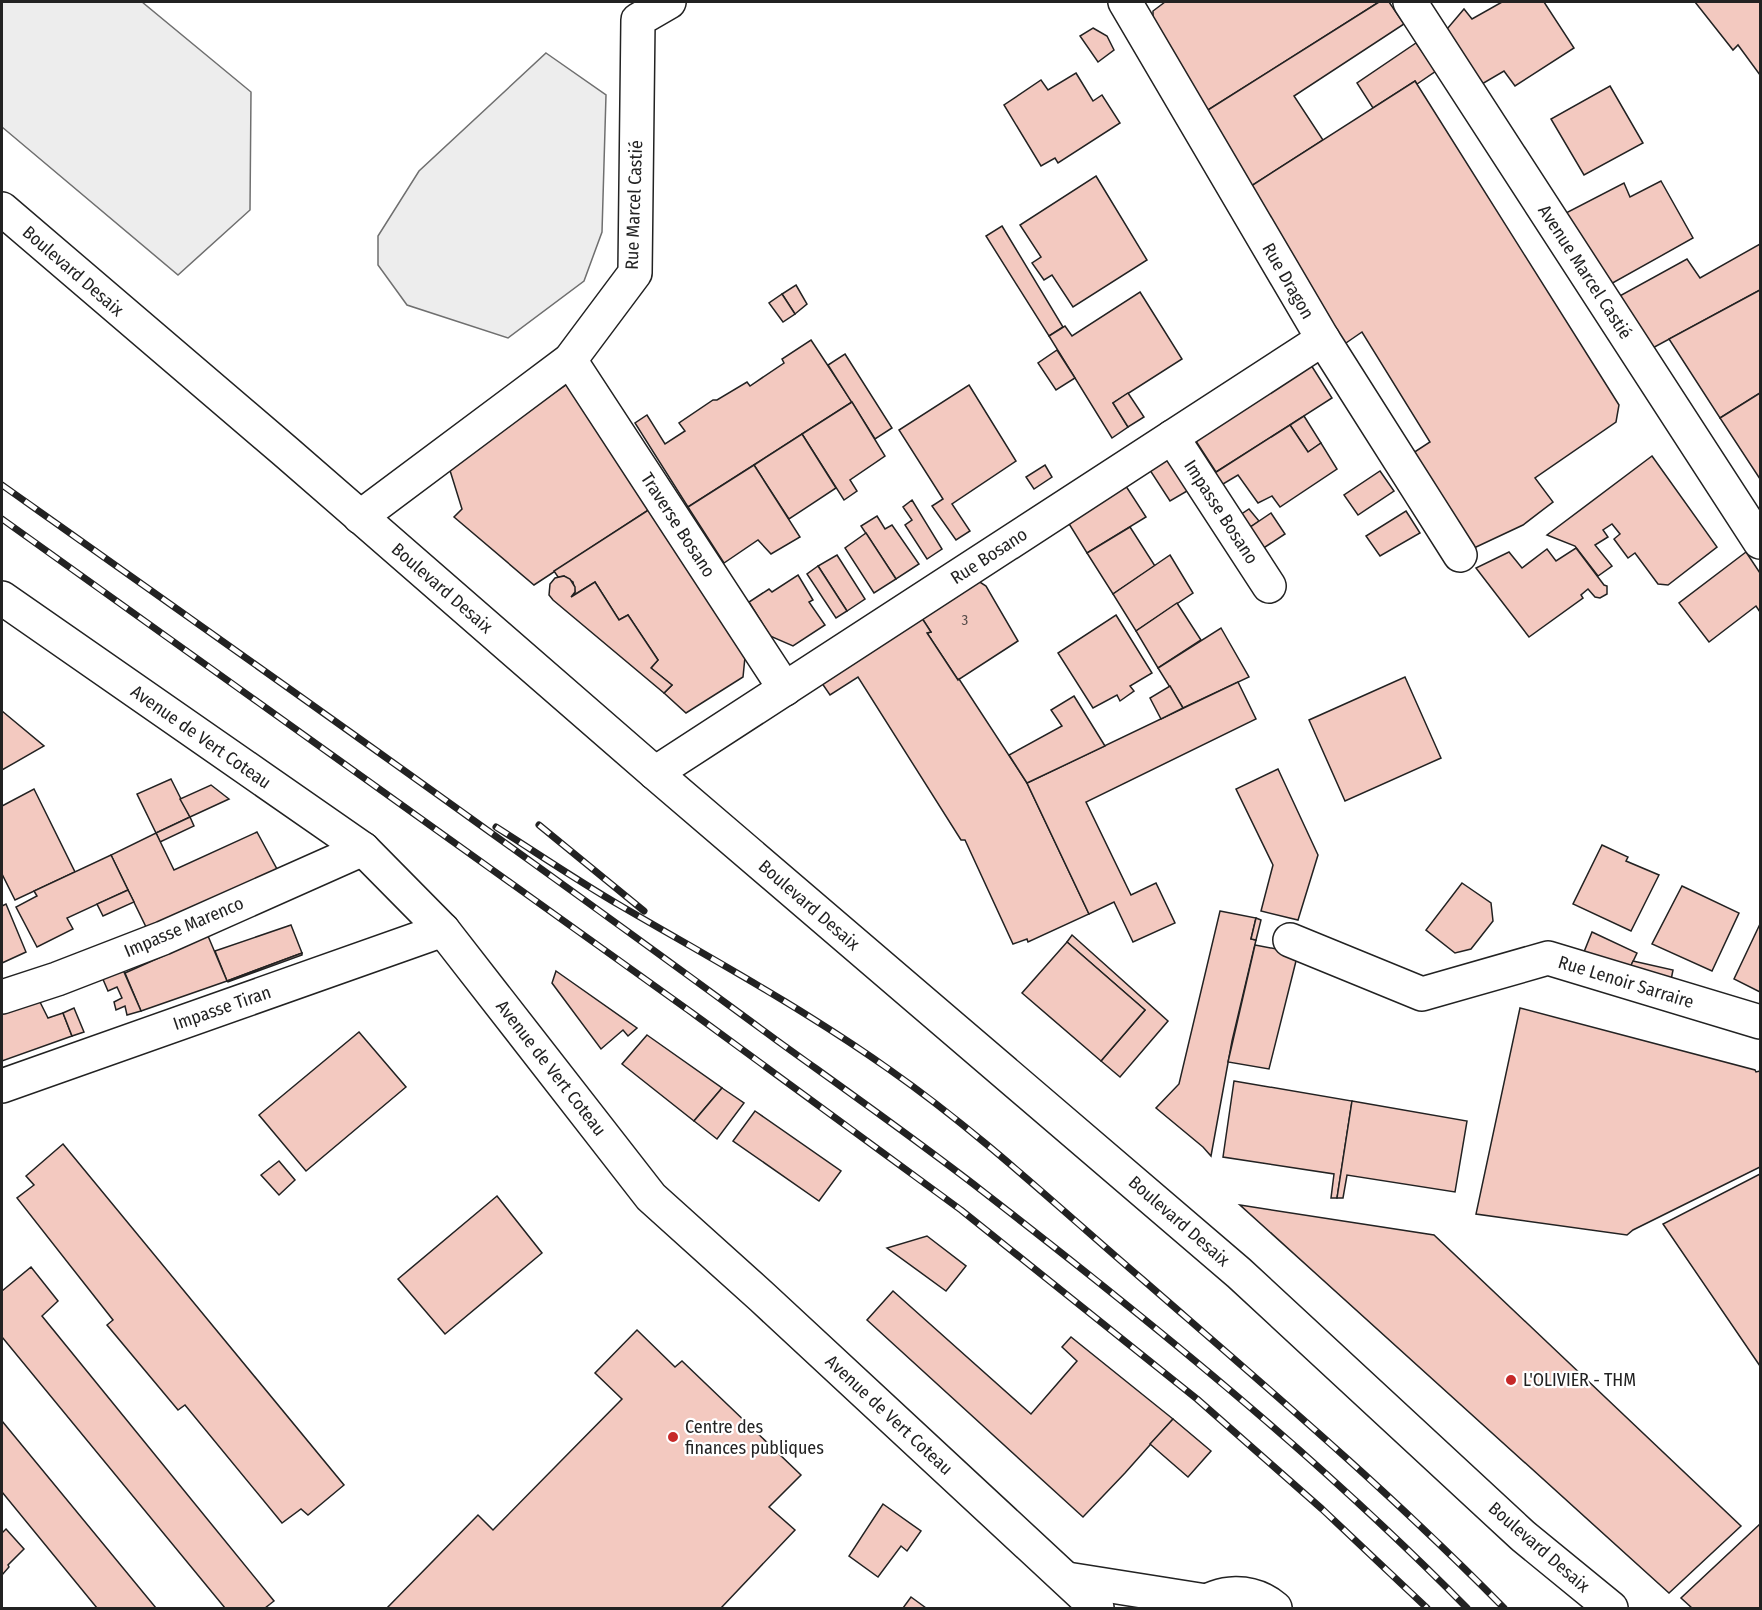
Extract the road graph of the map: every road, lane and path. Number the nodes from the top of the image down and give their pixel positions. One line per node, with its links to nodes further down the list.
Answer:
1 (669, 2): 6 (street, Rue Marcel Castié)
2 (1125, 2): 5 (street, Rue Dragon)
3 (1413, 3): 9 (street, Avenue Marcel Castié)
4 (2, 209): 8 (street, Boulevard Desaix)
5 (1323, 339): 7 (street, Rue Bosano); 10 (street, Rue Dragon)
6 (570, 360): 8 (street, Rue Marcel Castié); 13 (street, Traverse Bosano)
7 (1172, 437): 11 (street, Impasse Bosano); 13 (street, Rue Bosano)
8 (360, 517): 14 (street, Boulevard Desaix)
9 (1761, 542)
10 (1460, 555)
11 (1269, 586)
12 (2, 598): 15 (street, Avenue de Vert Coteau)
13 (785, 689): 14 (street, Rue Bosano)
14 (655, 773): 25 (street, Boulevard Desaix)
15 (363, 849): 16 (street, Avenue de Vert Coteau); 18 (street, Impasse Marenco)
16 (443, 930): 20 (street, Impasse Tiran); 21 (street, Avenue de Vert Coteau)
17 (1290, 940): 19 (street, Rue Lenoir Sarraire)
18 (2, 997)
19 (1761, 1022)
20 (2, 1086)
21 (1067, 1580): 22 (street); 23 (street, Avenue de Vert Coteau)
22 (1201, 1605): 24 (street)
23 (1097, 1608)
24 (1275, 1608)
25 (1611, 1608)

